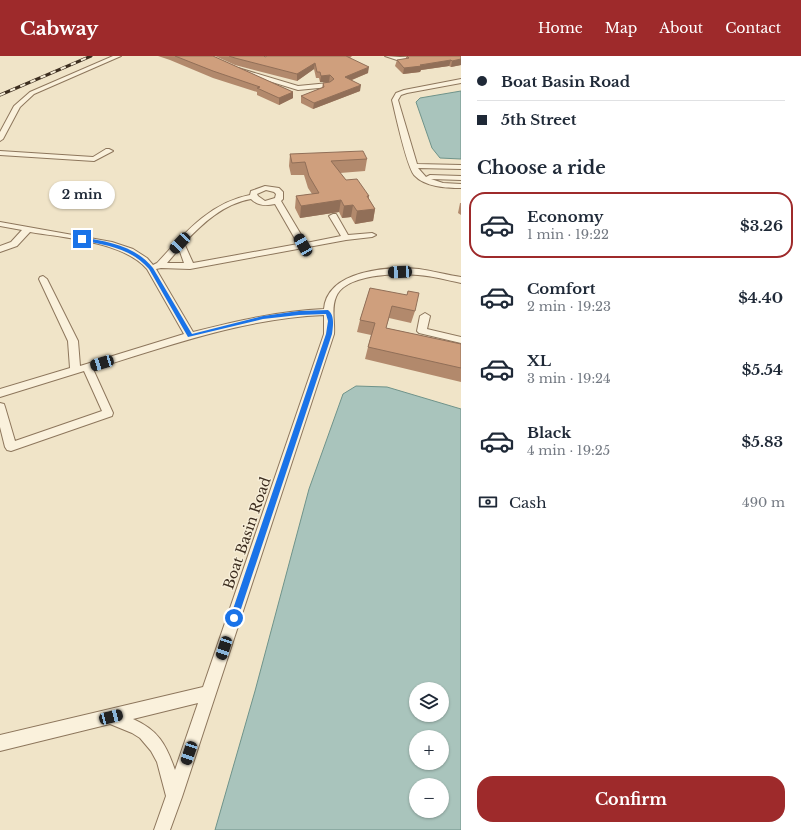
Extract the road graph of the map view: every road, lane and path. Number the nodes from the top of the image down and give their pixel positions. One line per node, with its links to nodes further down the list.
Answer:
1 (118, 56): 7 (street)
2 (388, 56): 3 (street)
3 (422, 56)
4 (231, 67): 6 (street)
5 (461, 81): 10 (street)
6 (330, 85)
7 (0, 139)
8 (109, 152): 9 (street)
9 (0, 153)
10 (414, 166): 11 (street); 12 (street)
11 (461, 167)
12 (422, 177): 13 (street); 14 (street)
13 (461, 178)
14 (461, 186)
15 (254, 196): 16 (street); 16 (street); 22 (street)
16 (277, 201): 23 (street)
17 (332, 216): 21 (street)
18 (0, 224): 19 (street)
19 (28, 229): 24 (street); 27 (street)
20 (372, 236): 21 (street)
21 (346, 238): 23 (street)
22 (180, 243): 25 (street); 26 (street)
23 (303, 245): 26 (street)
24 (0, 249)
25 (160, 265): 26 (street); 27 (street)
26 (190, 266)
27 (151, 268): 32 (street)
28 (43, 279): 35 (street)
29 (461, 280): 30 (street)
30 (328, 312): 32 (street); 38 (street, Boat Basin Road)
31 (425, 316): 33 (street)
32 (190, 336): 34 (street)
33 (461, 340)
34 (87, 367): 35 (street); 37 (street)
35 (75, 371): 36 (street)
36 (0, 394)
37 (0, 407)
38 (209, 693): 39 (street); 41 (street, Boat Basin Road)
39 (111, 717): 40 (street); 41 (street)
40 (0, 743)
41 (174, 798): 42 (street, Boat Basin Road)
42 (162, 830)

